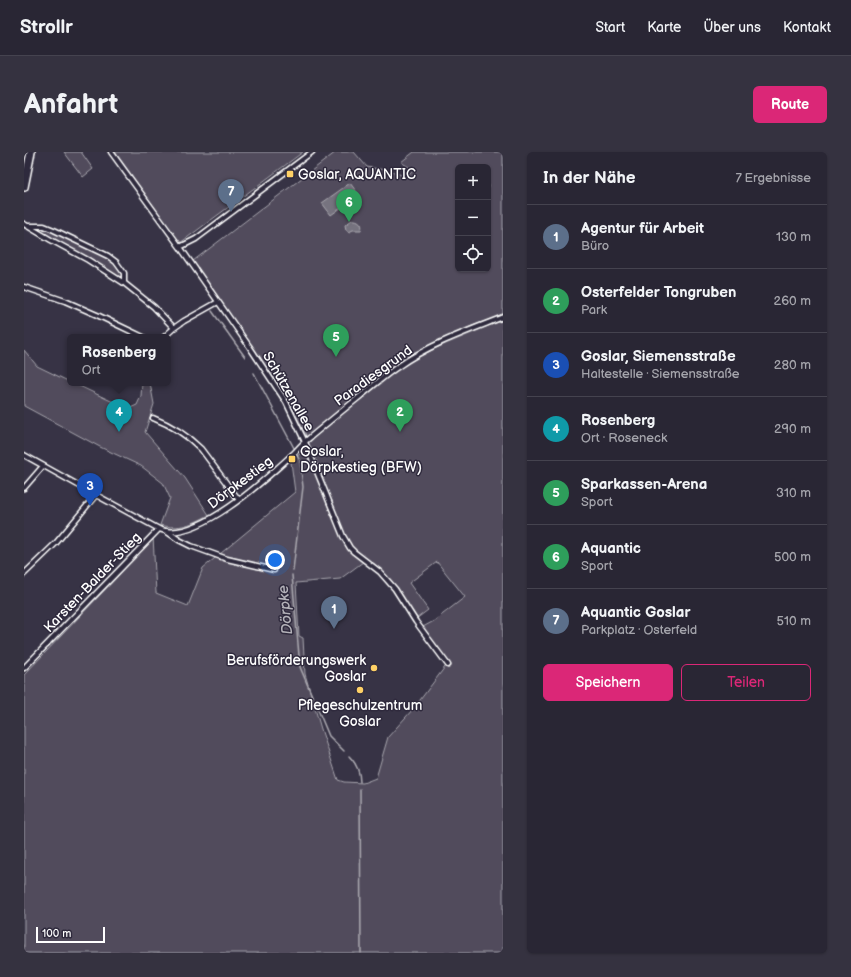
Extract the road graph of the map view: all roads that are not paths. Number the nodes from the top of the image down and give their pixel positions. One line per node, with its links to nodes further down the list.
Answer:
1 (31, 152): 4 (main road)
2 (111, 152): 6 (street, Schützenallee)
3 (312, 152): 6 (street)
4 (24, 187)
5 (25, 225): 7 (street); 7 (street)
6 (180, 247): 9 (street, Schützenallee)
7 (124, 283): 11 (street)
8 (24, 287): 12 (street)
9 (218, 302): 11 (street); 15 (street, Schützenallee)
10 (503, 317): 15 (street, Paradiesgrund)
11 (174, 328): 13 (street)
12 (138, 334)
13 (167, 334)
14 (153, 418): 20 (street)
15 (305, 442): 20 (street, Dörpkestieg); 25 (street, Schützenallee)
16 (24, 455): 17 (street)
17 (43, 466): 18 (street); 19 (street)
18 (24, 488)
19 (96, 495): 21 (street); 24 (street)
20 (238, 500): 22 (street, Dörpkestieg)
21 (159, 528): 22 (street); 26 (street, Karsten-Balder-Stieg)
22 (166, 531): 23 (street)
23 (274, 570)
24 (24, 574)
25 (448, 665)
26 (24, 668)

